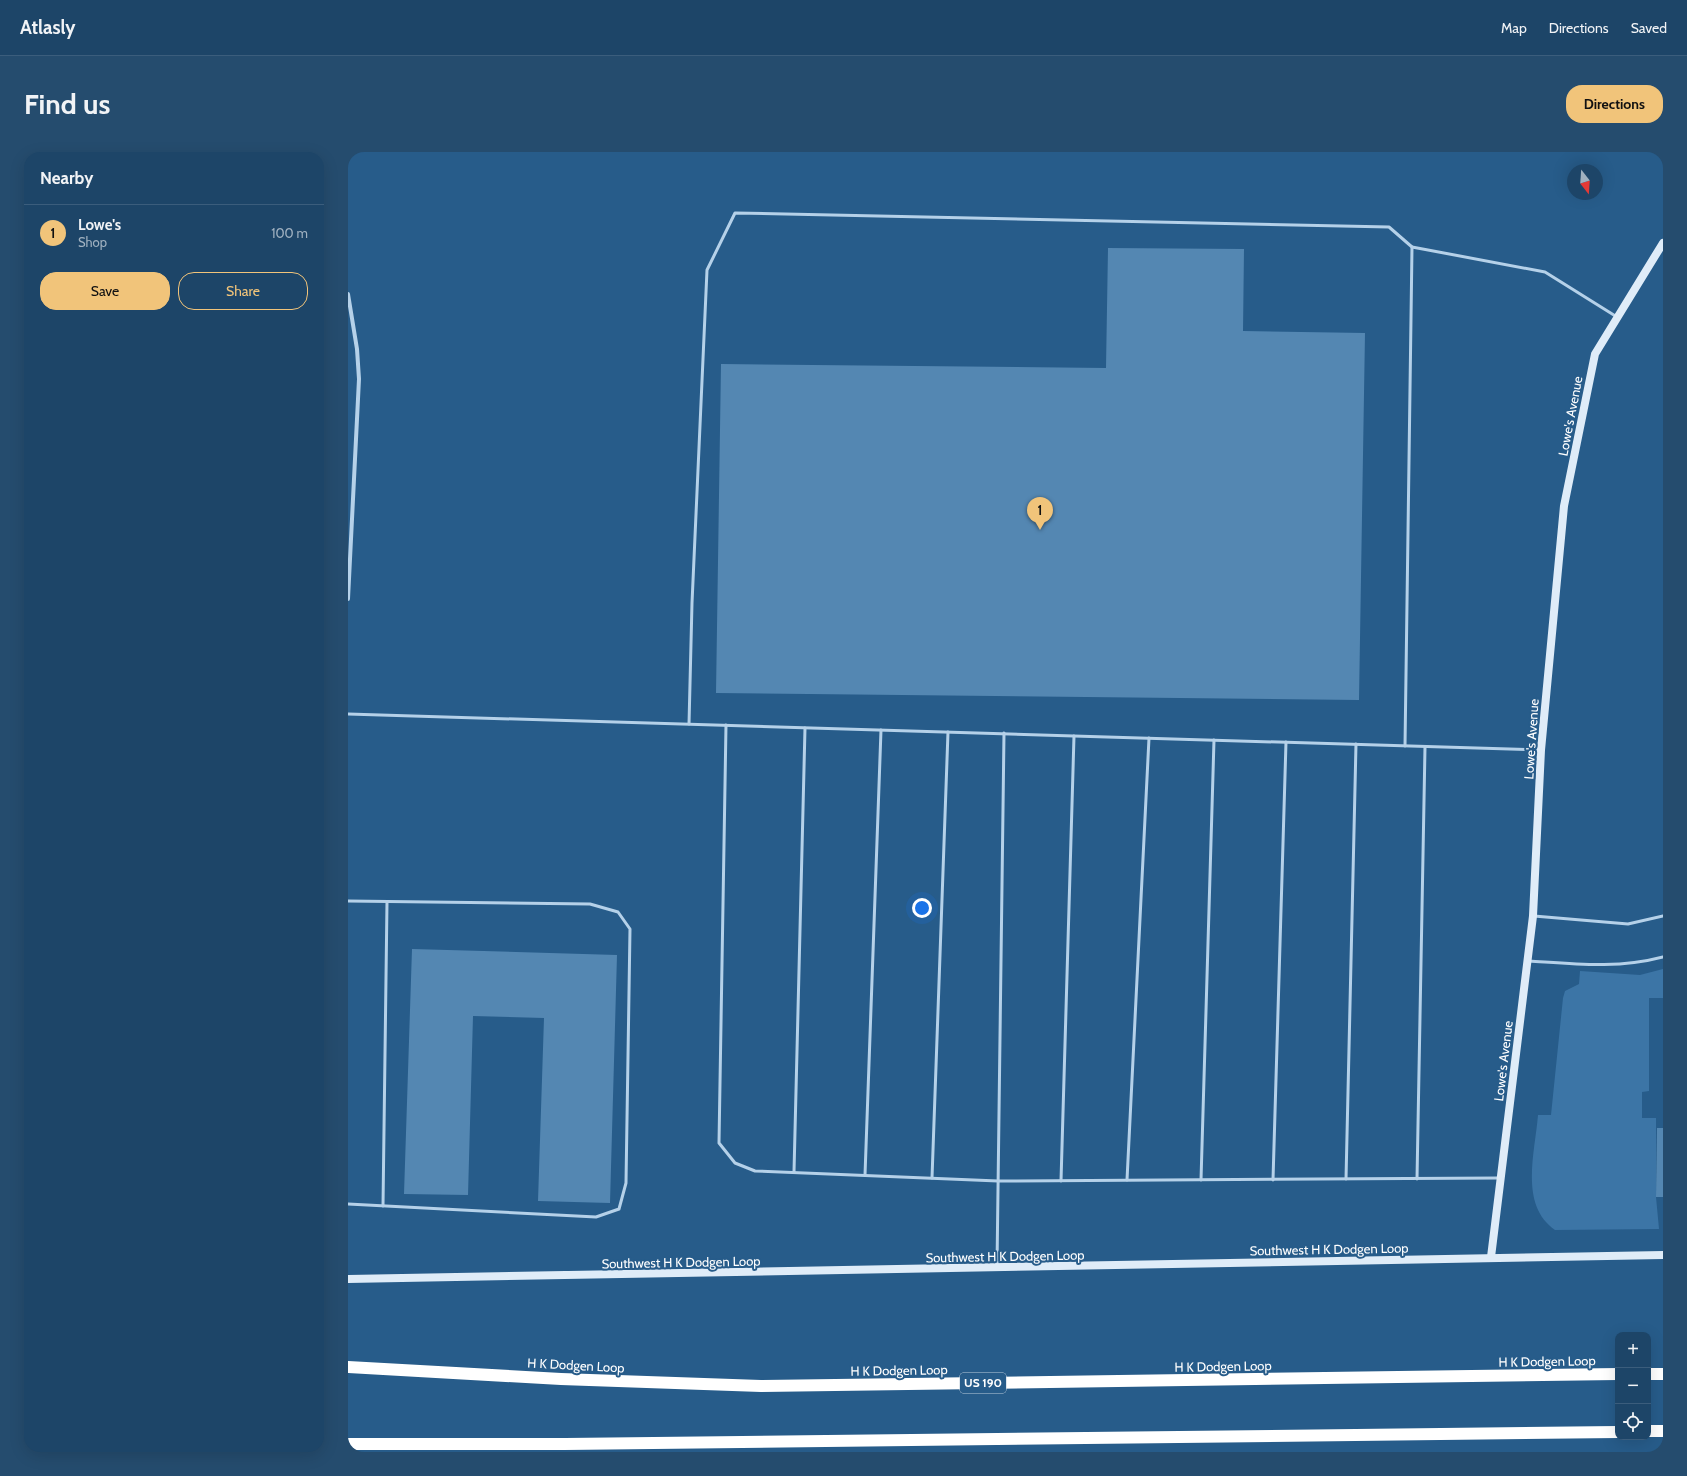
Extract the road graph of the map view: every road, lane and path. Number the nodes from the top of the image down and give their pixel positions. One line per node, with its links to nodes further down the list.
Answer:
1 (1663, 243): 5 (main road, Lowe's Avenue)
2 (1412, 247): 5 (lane); 8 (lane); 19 (lane)
3 (348, 294): 4 (street)
4 (349, 310): 6 (street)
5 (1617, 317): 21 (main road, Lowe's Avenue)
6 (348, 599)
7 (348, 714): 8 (lane)
8 (689, 724): 9 (lane)
9 (726, 725): 10 (lane); 28 (lane)
10 (805, 728): 11 (lane); 28 (lane)
11 (881, 730): 12 (lane); 29 (lane)
12 (948, 732): 13 (lane); 30 (lane)
13 (1004, 734): 14 (lane); 37 (lane)
14 (1074, 736): 15 (lane); 38 (lane)
15 (1149, 738): 16 (lane); 34 (lane)
16 (1214, 740): 17 (lane); 35 (lane)
17 (1286, 742): 18 (lane); 36 (lane)
18 (1356, 744): 19 (lane); 33 (lane)
19 (1405, 746): 20 (lane)
20 (1425, 746): 21 (lane); 31 (lane)
21 (1541, 750): 24 (main road, Lowe's Avenue)
22 (348, 901): 23 (lane)
23 (387, 902): 40 (lane); 40 (lane)
24 (1533, 916): 25 (lane); 27 (main road, Lowe's Avenue)
25 (1663, 916)
26 (1663, 957): 27 (lane)
27 (1527, 961): 32 (main road, Lowe's Avenue)
28 (794, 1172): 29 (lane)
29 (865, 1175): 30 (lane)
30 (932, 1178): 37 (lane)
31 (1417, 1178): 32 (lane); 33 (lane)
32 (1501, 1178): 42 (main road, Lowe's Avenue)
33 (1346, 1179): 36 (lane)
34 (1127, 1180): 35 (lane); 38 (lane)
35 (1201, 1180): 36 (lane)
36 (1273, 1180)
37 (998, 1181): 38 (lane); 43 (lane)
38 (1061, 1181)
39 (348, 1204): 40 (lane)
40 (383, 1206)
41 (1663, 1255): 42 (main road, Southwest H K Dodgen Loop)
42 (1491, 1257): 43 (main road, Southwest H K Dodgen Loop)
43 (997, 1268): 44 (main road, Southwest H K Dodgen Loop)
44 (348, 1279)
45 (348, 1367): 46 (highway, H K Dodgen Loop / US 190)
46 (1615, 1374)
47 (1651, 1374): 48 (highway)
48 (1663, 1374)
49 (1651, 1431): 50 (highway)
50 (1663, 1431)
51 (1615, 1432): 52 (highway)
52 (348, 1444)

